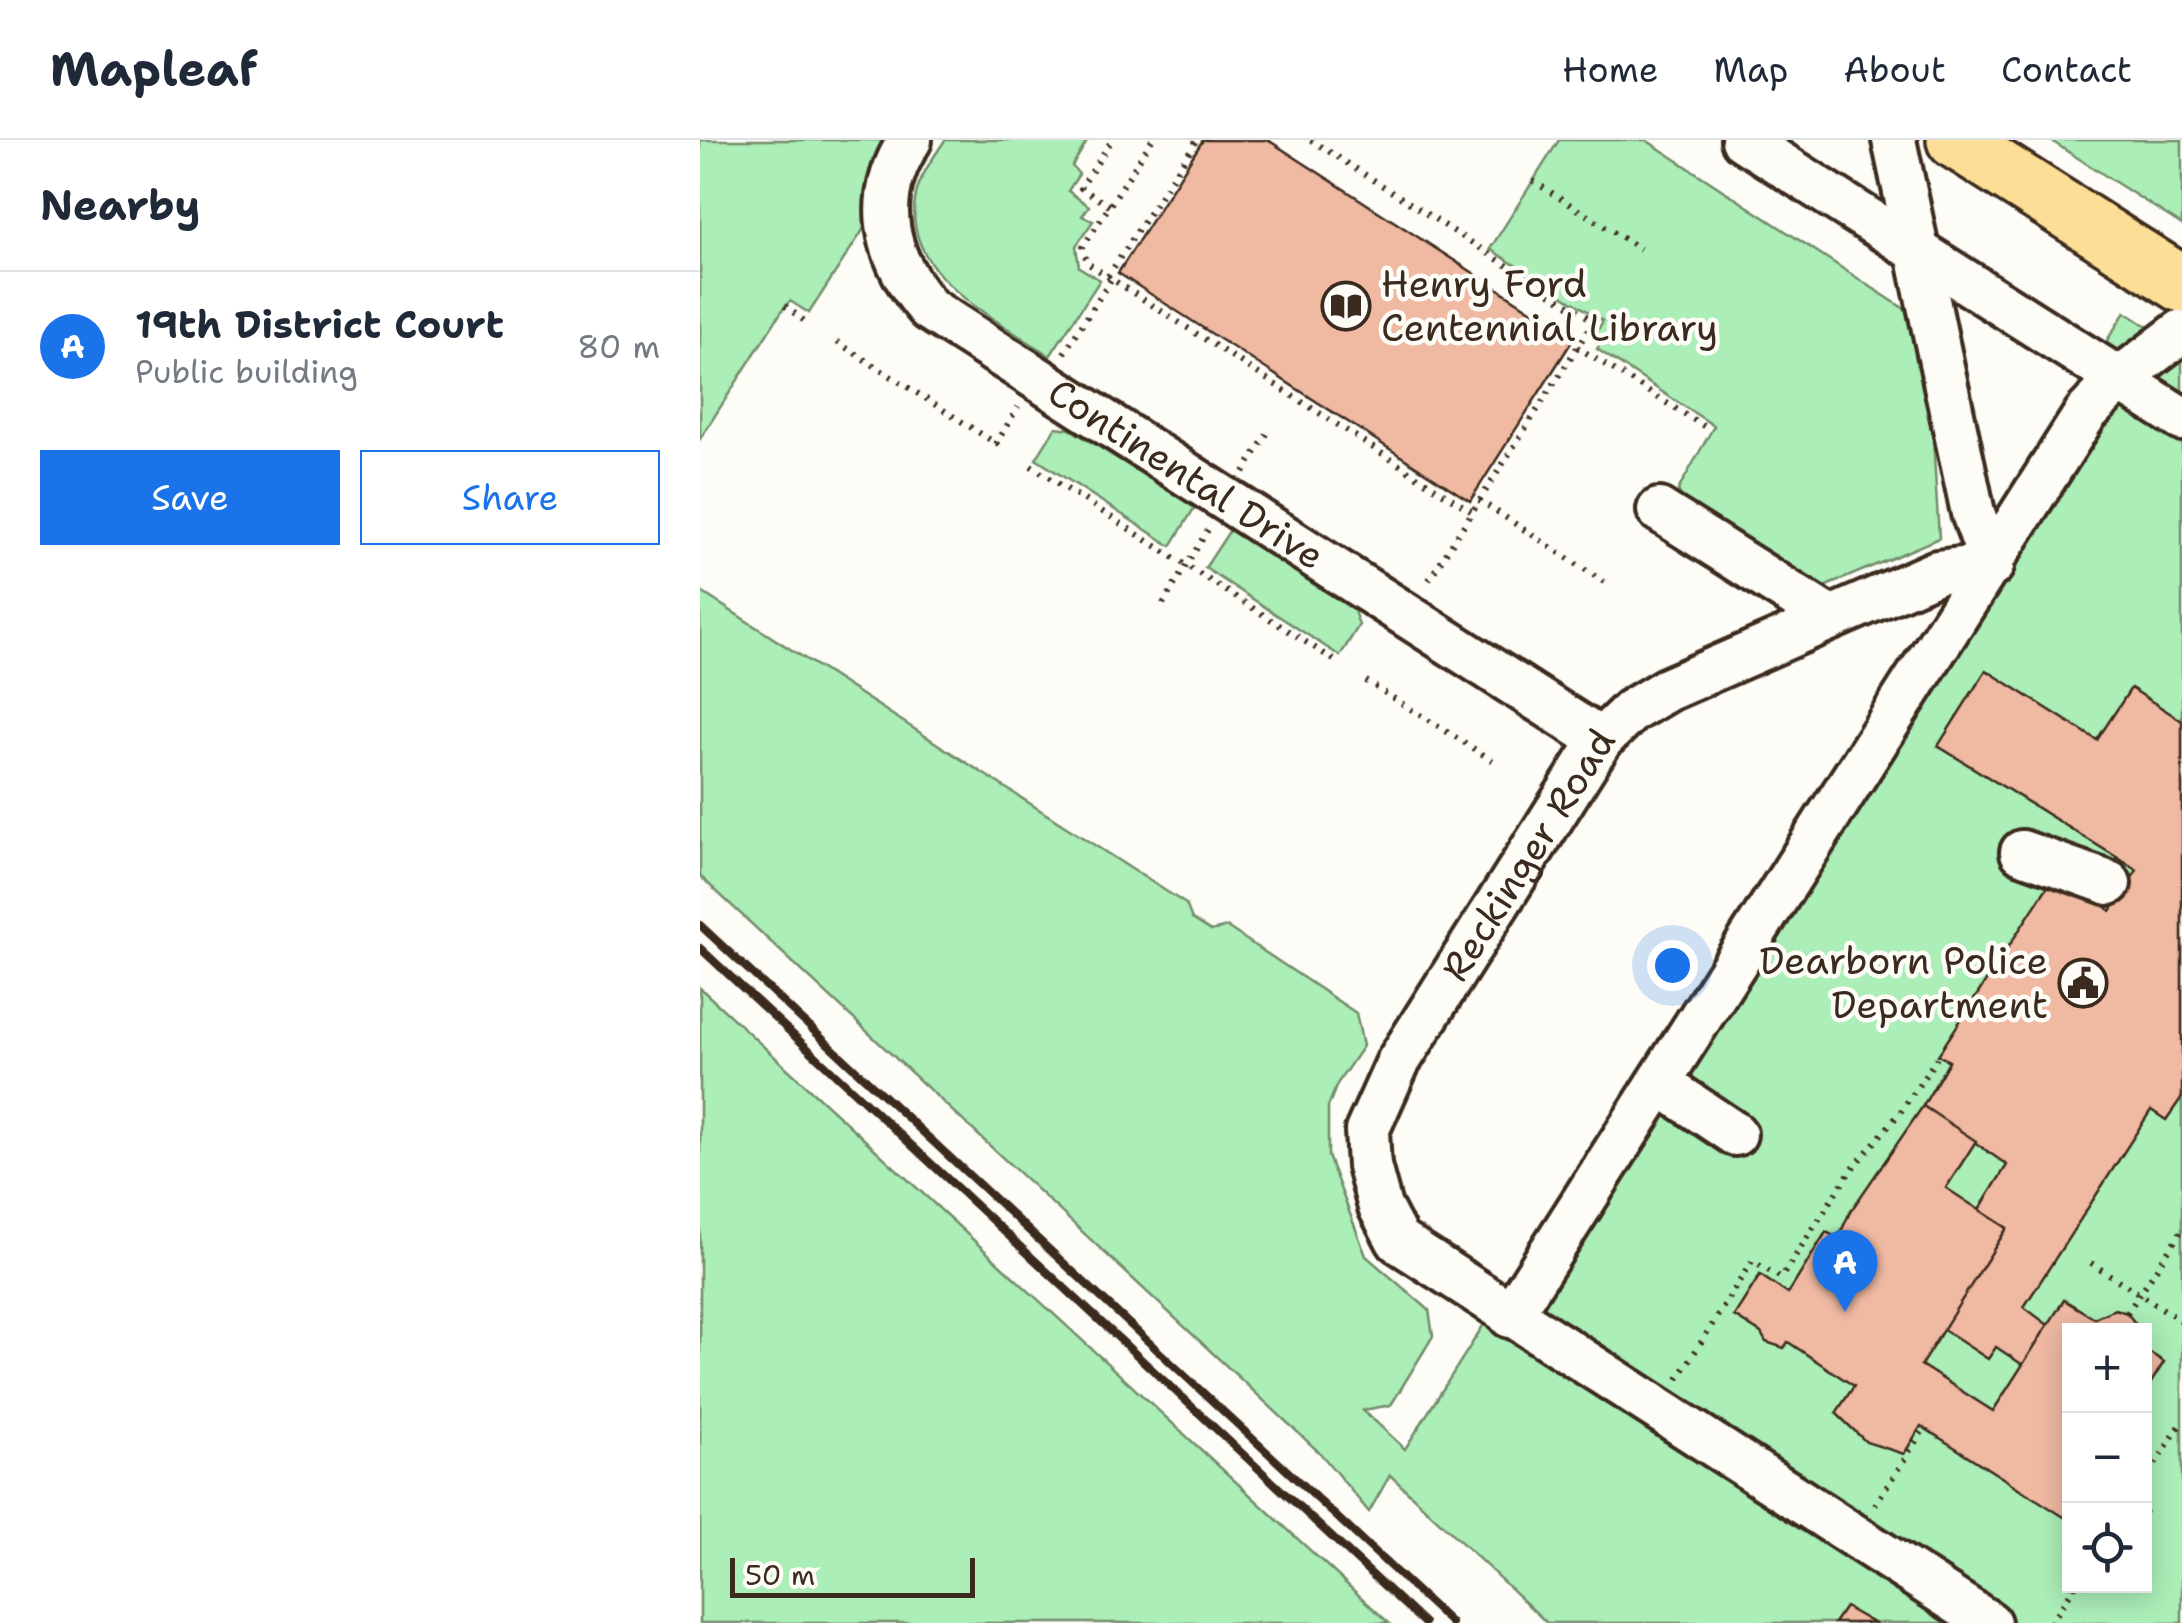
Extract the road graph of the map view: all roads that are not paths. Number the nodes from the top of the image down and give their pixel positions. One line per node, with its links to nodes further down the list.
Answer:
1 (910, 140): 15 (street, Continental Drive)
2 (1744, 140): 7 (street)
3 (1894, 140): 7 (street)
4 (1954, 140): 6 (main road)
5 (1994, 140): 6 (main road)
6 (2040, 194): 8 (main road)
7 (1918, 251): 10 (street); 13 (street)
8 (2182, 284)
9 (2182, 332): 10 (street)
10 (2119, 379): 11 (street); 13 (street)
11 (2182, 418)
12 (1658, 510): 14 (street)
13 (1992, 564): 14 (street, Reckinger Road); 18 (street)
14 (1828, 617): 15 (street, Reckinger Road)
15 (1601, 740): 20 (street, Reckinger Road)
16 (2022, 852): 17 (street)
17 (2109, 883)
18 (1660, 1084): 19 (street); 20 (street)
19 (1735, 1134)
20 (1510, 1316): 21 (street, Reckinger Road)
21 (1989, 1623)

